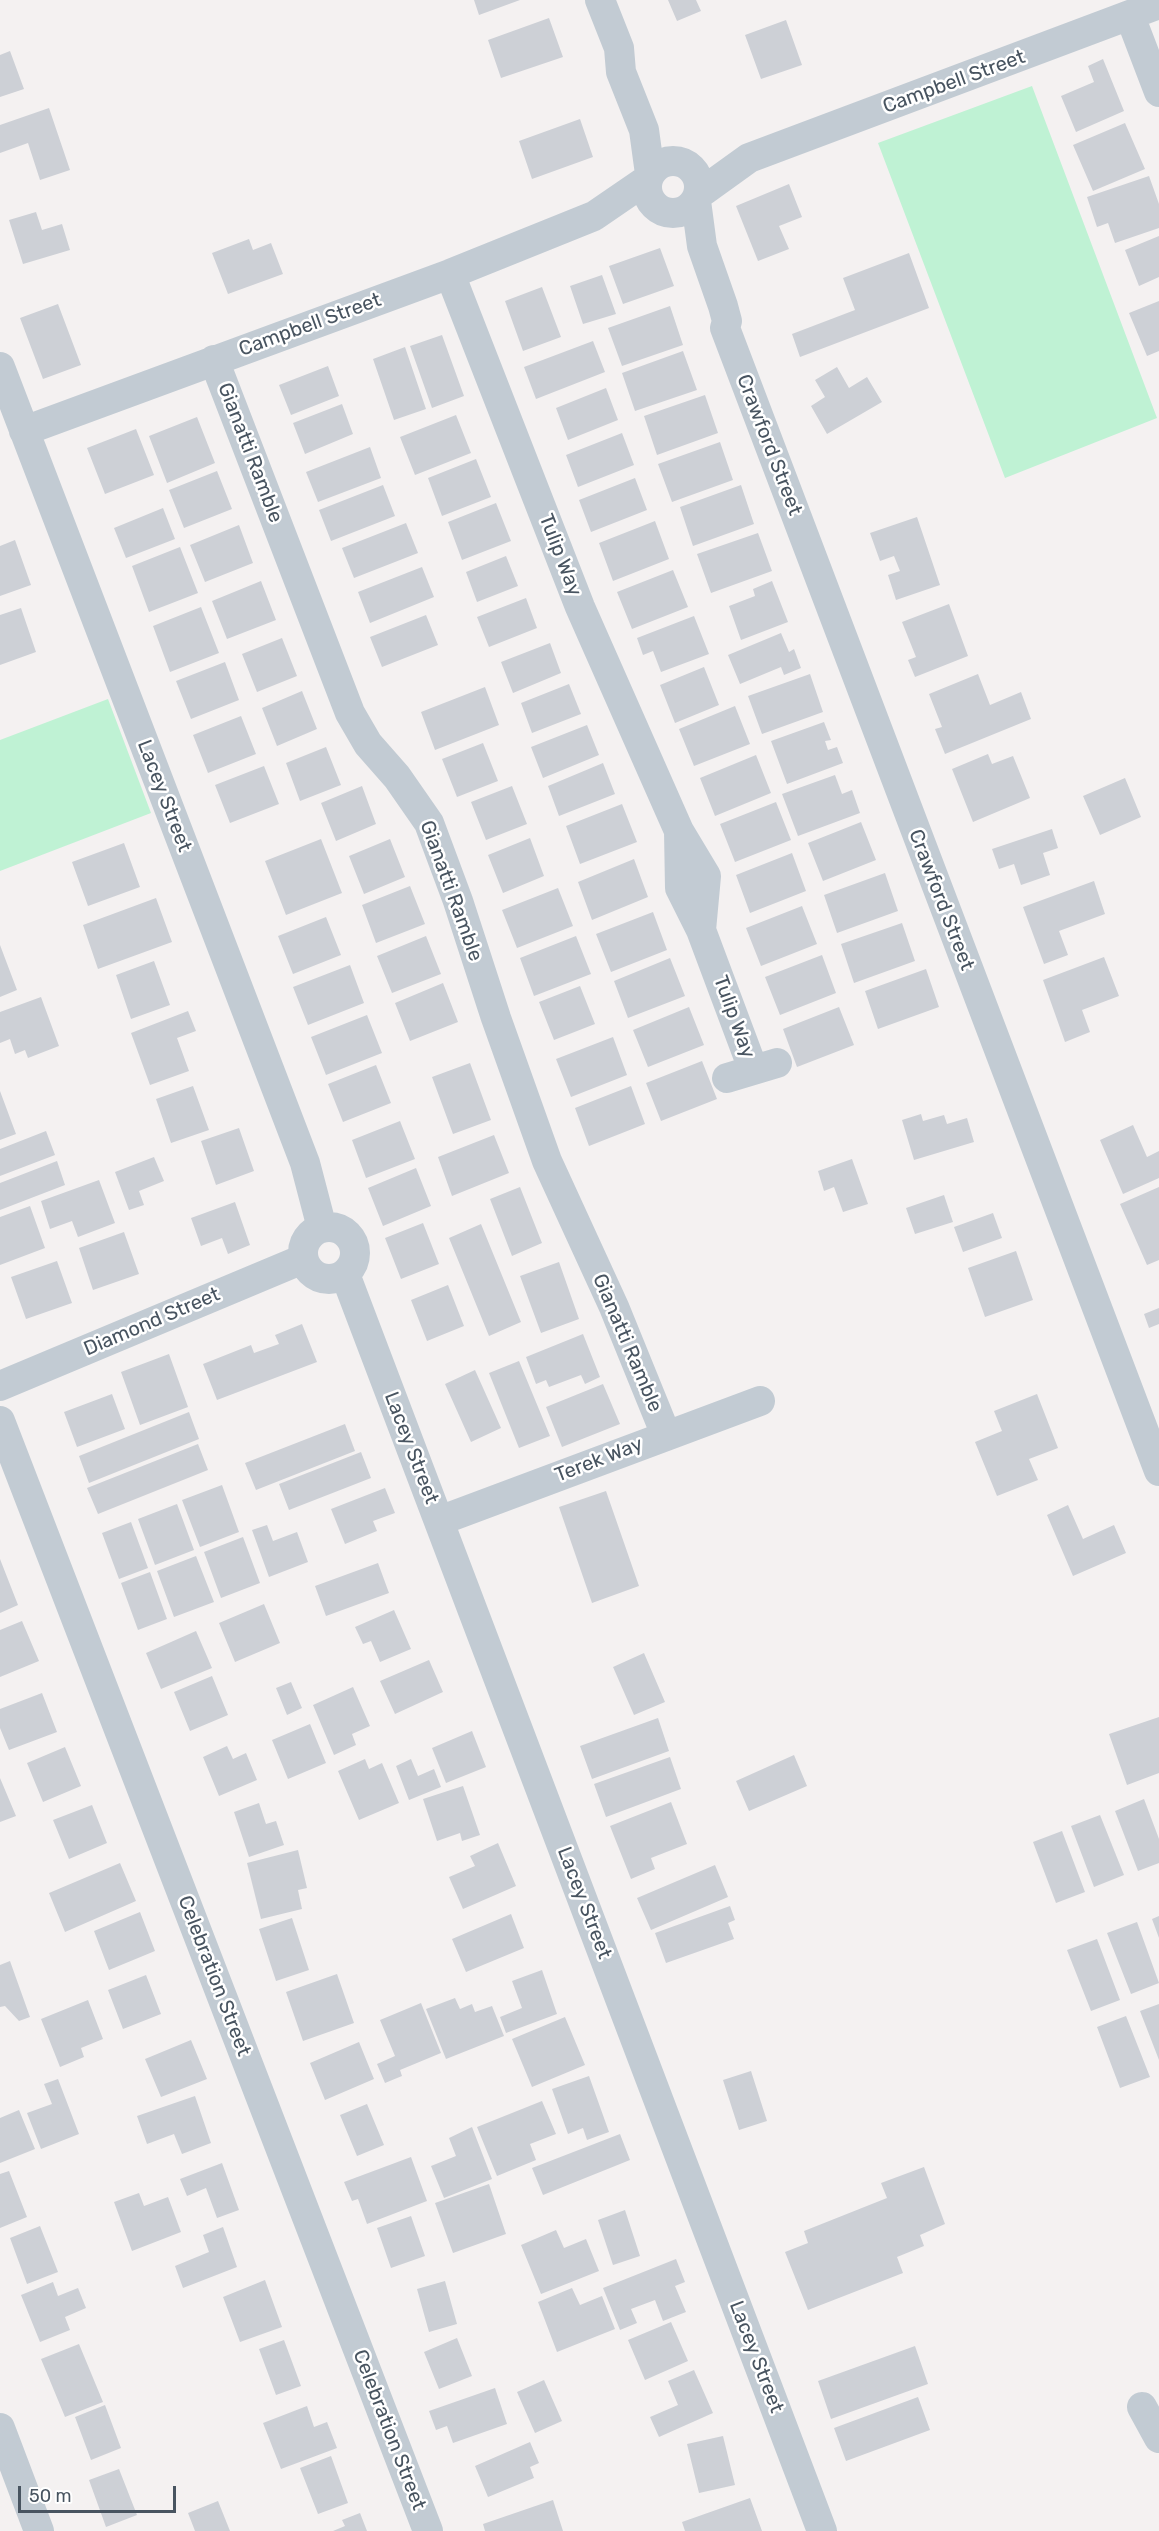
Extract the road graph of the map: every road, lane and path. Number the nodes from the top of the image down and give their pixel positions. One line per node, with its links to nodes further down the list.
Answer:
1 (600, 0): 4 (street)
2 (1159, 4): 3 (street, Campbell Street)
3 (1130, 16): 5 (street); 6 (street, Campbell Street)
4 (619, 48): 7 (street); 8 (street)
5 (1159, 92)
6 (749, 158): 7 (street, Campbell Street); 9 (street, Campbell Street)
7 (683, 162): 8 (street); 9 (street)
8 (649, 177): 10 (street); 11 (street, Campbell Street)
9 (697, 198): 10 (street); 13 (street, Crawford Street)
10 (664, 211): 11 (street, Campbell Street); 13 (street, Crawford Street)
11 (594, 216): 12 (street, Campbell Street)
12 (450, 274): 14 (street, Campbell Street); 17 (street, Tulip Way)
13 (725, 328): 24 (street, Crawford Street)
14 (214, 360): 16 (street, Campbell Street); 25 (street, Gianatti Ramble)
15 (0, 367): 16 (street, Lacey Street)
16 (24, 431): 18 (street, Lacey Street)
17 (752, 1070)
18 (322, 1228): 19 (street); 20 (street)
19 (303, 1259): 20 (street); 21 (street, Diamond Street)
20 (345, 1274): 27 (street, Lacey Street)
21 (0, 1386)
22 (759, 1401): 25 (street, Terek Way)
23 (0, 1421): 32 (street, Celebration Street)
24 (1150, 1421): 26 (street, Crawford Street)
25 (666, 1435): 27 (street, Terek Way)
26 (1159, 1471)
27 (439, 1521): 33 (street, Lacey Street)
28 (1142, 2407): 30 (street)
29 (0, 2428): 31 (street)
30 (1159, 2438)
31 (39, 2531)
32 (428, 2531)
33 (822, 2531)

